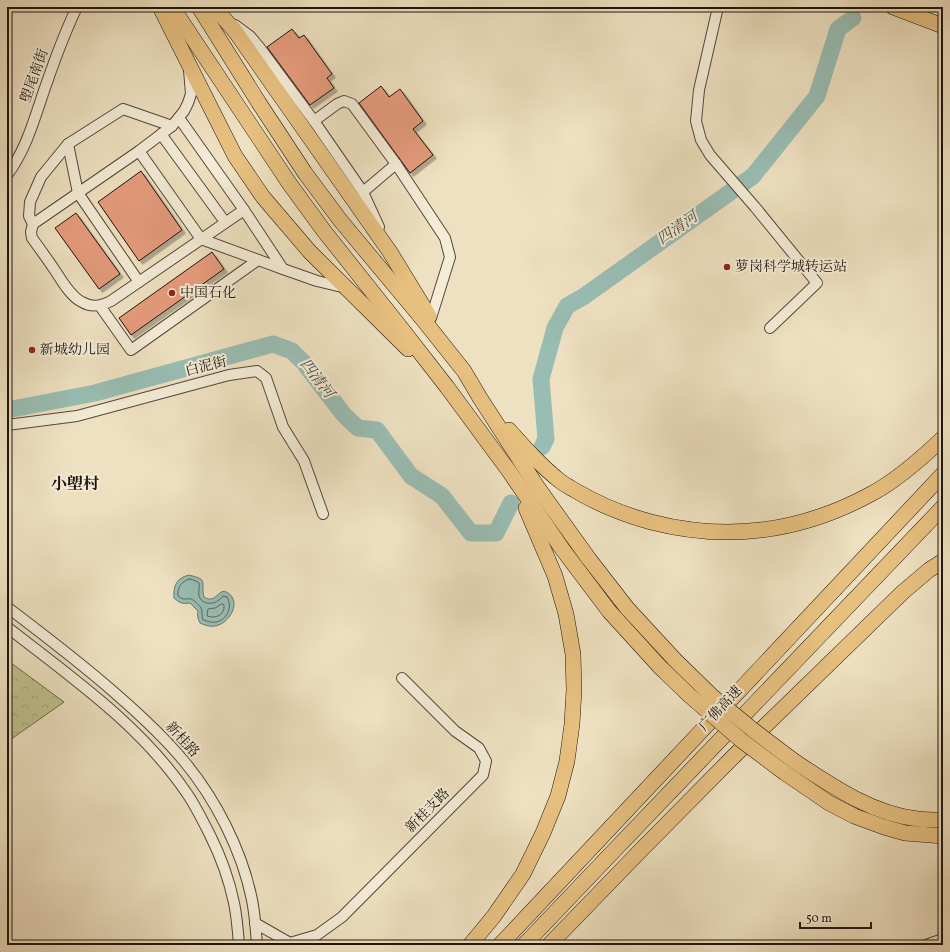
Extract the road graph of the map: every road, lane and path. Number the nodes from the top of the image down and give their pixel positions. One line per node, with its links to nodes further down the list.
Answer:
1 (77, 7): 16 (street, 塱尾南街)
2 (160, 7): 9 (highway)
3 (172, 7): 32 (highway)
4 (199, 7): 31 (highway)
5 (718, 7): 30 (street)
6 (893, 7): 8 (highway)
7 (218, 12): 10 (street); 23 (highway)
8 (943, 26)
9 (189, 64): 11 (street); 27 (highway)
10 (314, 121): 15 (street); 17 (street)
11 (175, 122): 12 (street); 13 (street); 19 (street)
12 (161, 134): 14 (street); 20 (street)
13 (68, 144): 18 (street); 21 (street)
14 (139, 151): 18 (street); 22 (street)
15 (396, 164): 17 (street); 29 (street)
16 (7, 175)
17 (363, 192): 23 (street)
18 (78, 193): 21 (street); 26 (street)
19 (244, 210): 20 (street); 25 (street)
20 (225, 222): 22 (street)
21 (33, 224): 28 (street)
22 (201, 239): 24 (street); 26 (street)
23 (390, 252): 29 (highway)
24 (258, 260): 25 (street); 28 (street)
25 (283, 269): 27 (street)
26 (139, 282): 28 (street)
27 (348, 288): 32 (highway)
28 (100, 306)
29 (431, 318): 31 (highway)
30 (770, 328)
31 (464, 371): 33 (highway)
32 (447, 387): 36 (highway)
33 (480, 398): 35 (highway); 44 (highway, bridge)
34 (7, 425): 39 (street, 白泥街)
35 (943, 438)
36 (510, 471): 45 (highway, bridge); 51 (highway)
37 (943, 474): 52 (highway, 广佛高速)
38 (943, 507): 53 (highway, 广佛高速)
39 (323, 514)
40 (943, 561): 54 (highway)
41 (7, 606): 46 (street, 新桂路)
42 (7, 627): 49 (street, 新桂路)
43 (402, 678): 48 (street, 新桂支路)
44 (943, 820)
45 (943, 836)
46 (255, 923): 48 (street); 50 (street, 新桂路)
47 (943, 939): 55 (street)
48 (288, 944)
49 (239, 945)
50 (257, 945)
51 (470, 945)
52 (500, 945)
53 (524, 945)
54 (549, 945)
55 (926, 945)

